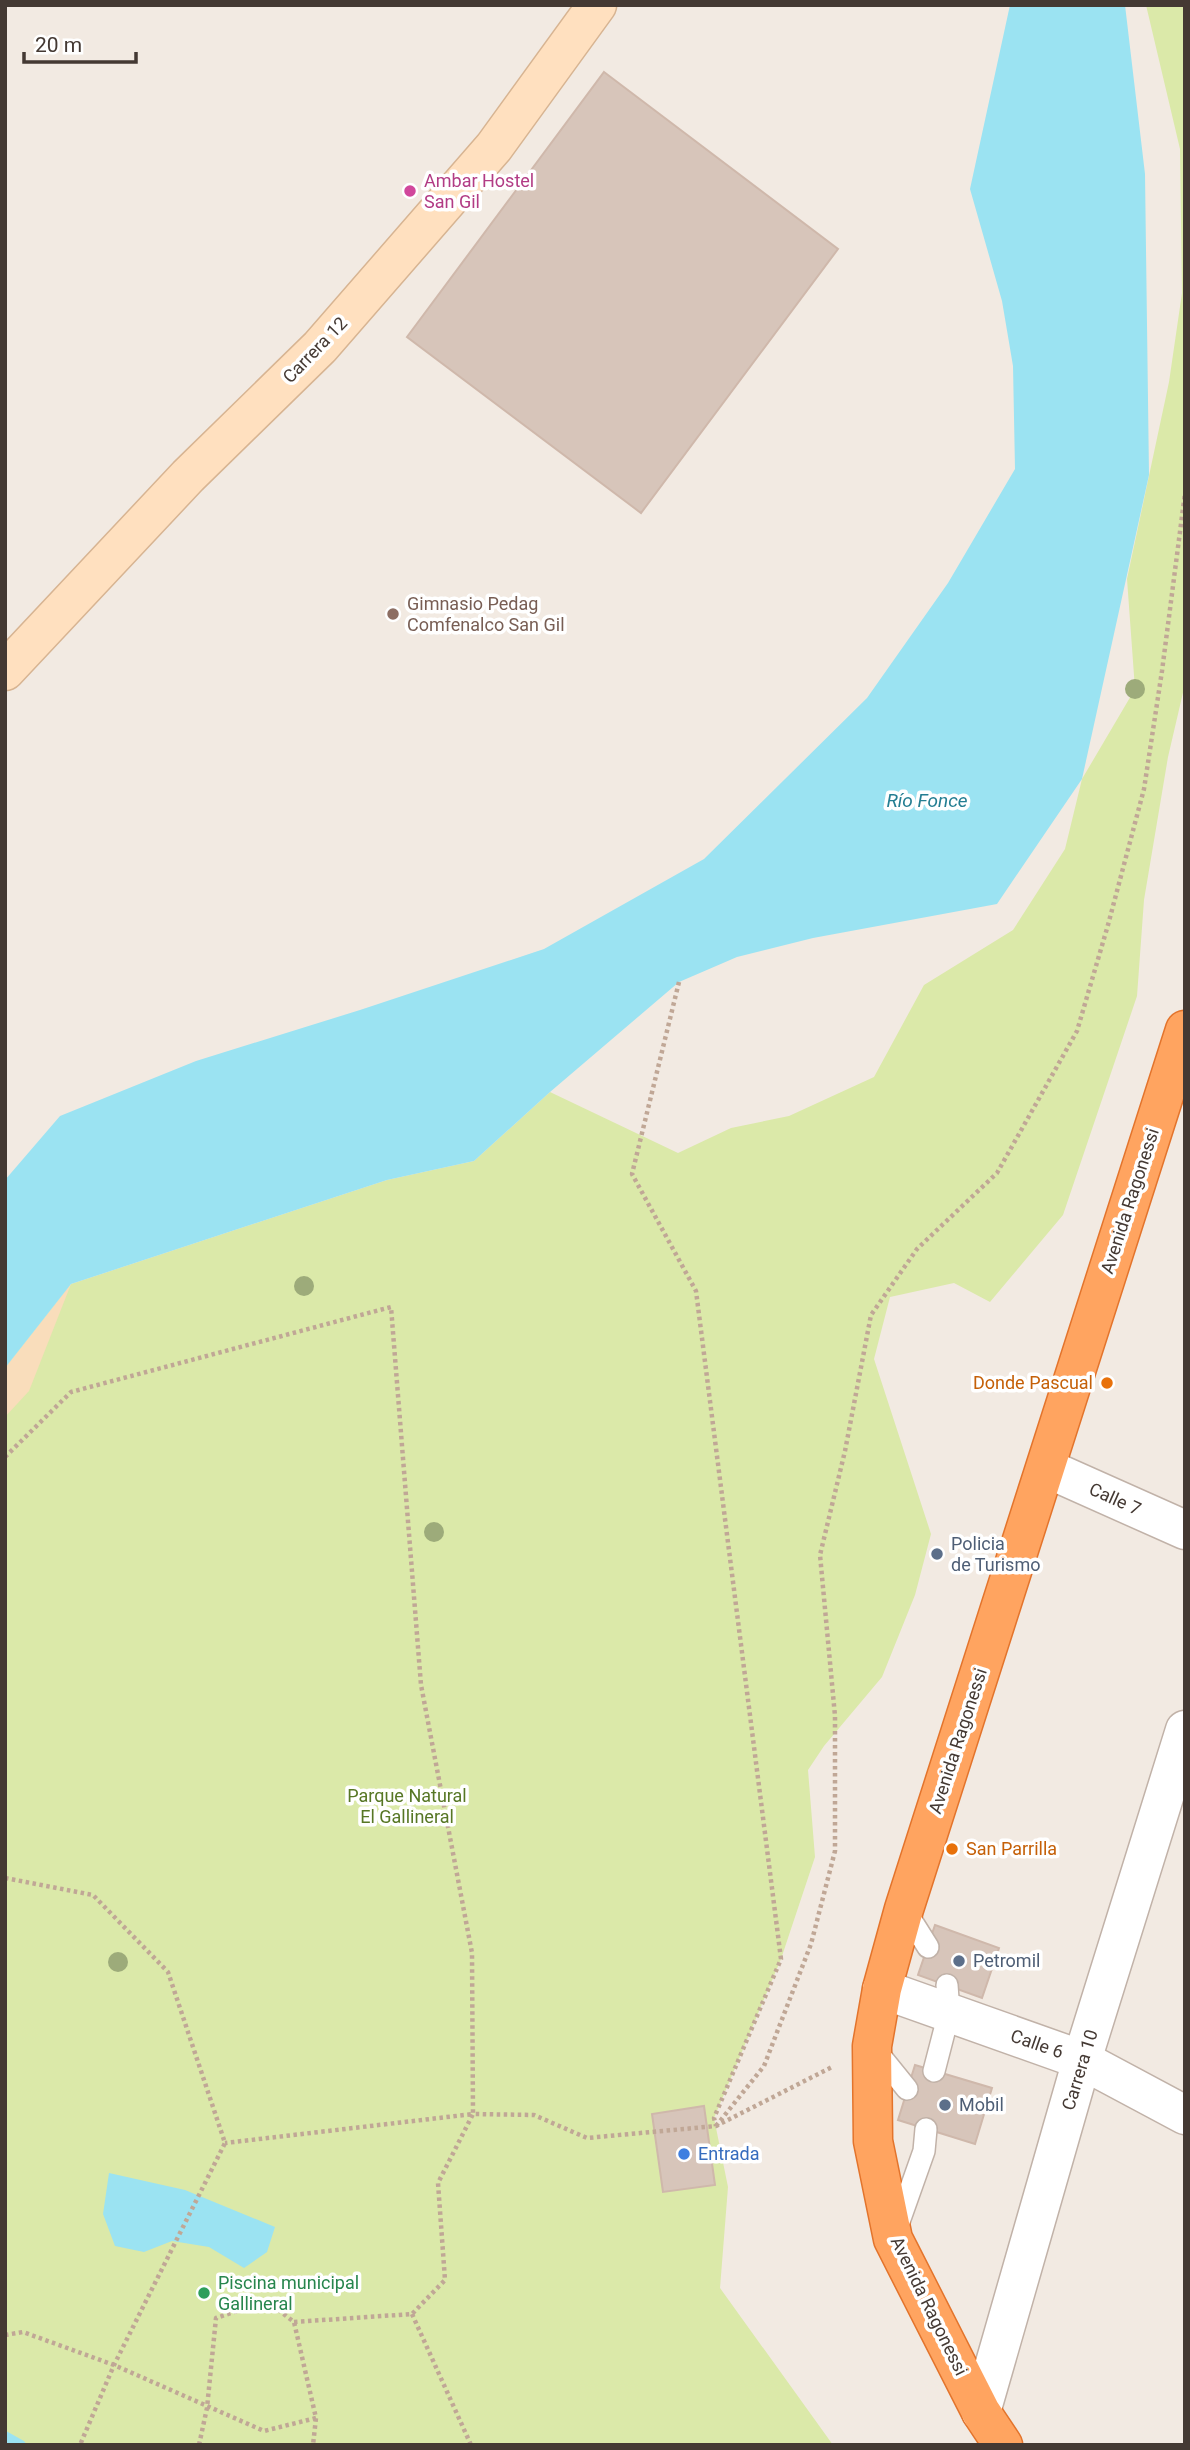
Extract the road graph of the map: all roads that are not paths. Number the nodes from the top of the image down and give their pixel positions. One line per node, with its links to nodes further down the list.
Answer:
1 (597, 5): 2 (street, Carrera 12)
2 (5, 671)
3 (1185, 1030): 4 (highway, Avenida Ragonessi)
4 (1045, 1468): 5 (street, Calle 7); 7 (highway, Avenida Ragonessi)
5 (1185, 1531)
6 (1182, 1747): 12 (street, Carrera 10)
7 (904, 1909): 8 (lane); 9 (highway, Avenida Ragonessi)
8 (928, 1947)
9 (882, 1989): 10 (street, Calle 6); 11 (highway, Avenida Ragonessi)
10 (948, 1999): 12 (street, Calle 6); 13 (lane)
11 (872, 2046): 14 (lane); 17 (highway, Avenida Ragonessi)
12 (1082, 2060): 15 (street, Calle 6); 18 (street, Carrera 10)
13 (934, 2071)
14 (907, 2089)
15 (1185, 2116)
16 (926, 2129): 17 (lane)
17 (893, 2239): 18 (highway, Avenida Ragonessi)
18 (981, 2412): 19 (highway, Avenida Ragonessi)
19 (1003, 2445)

